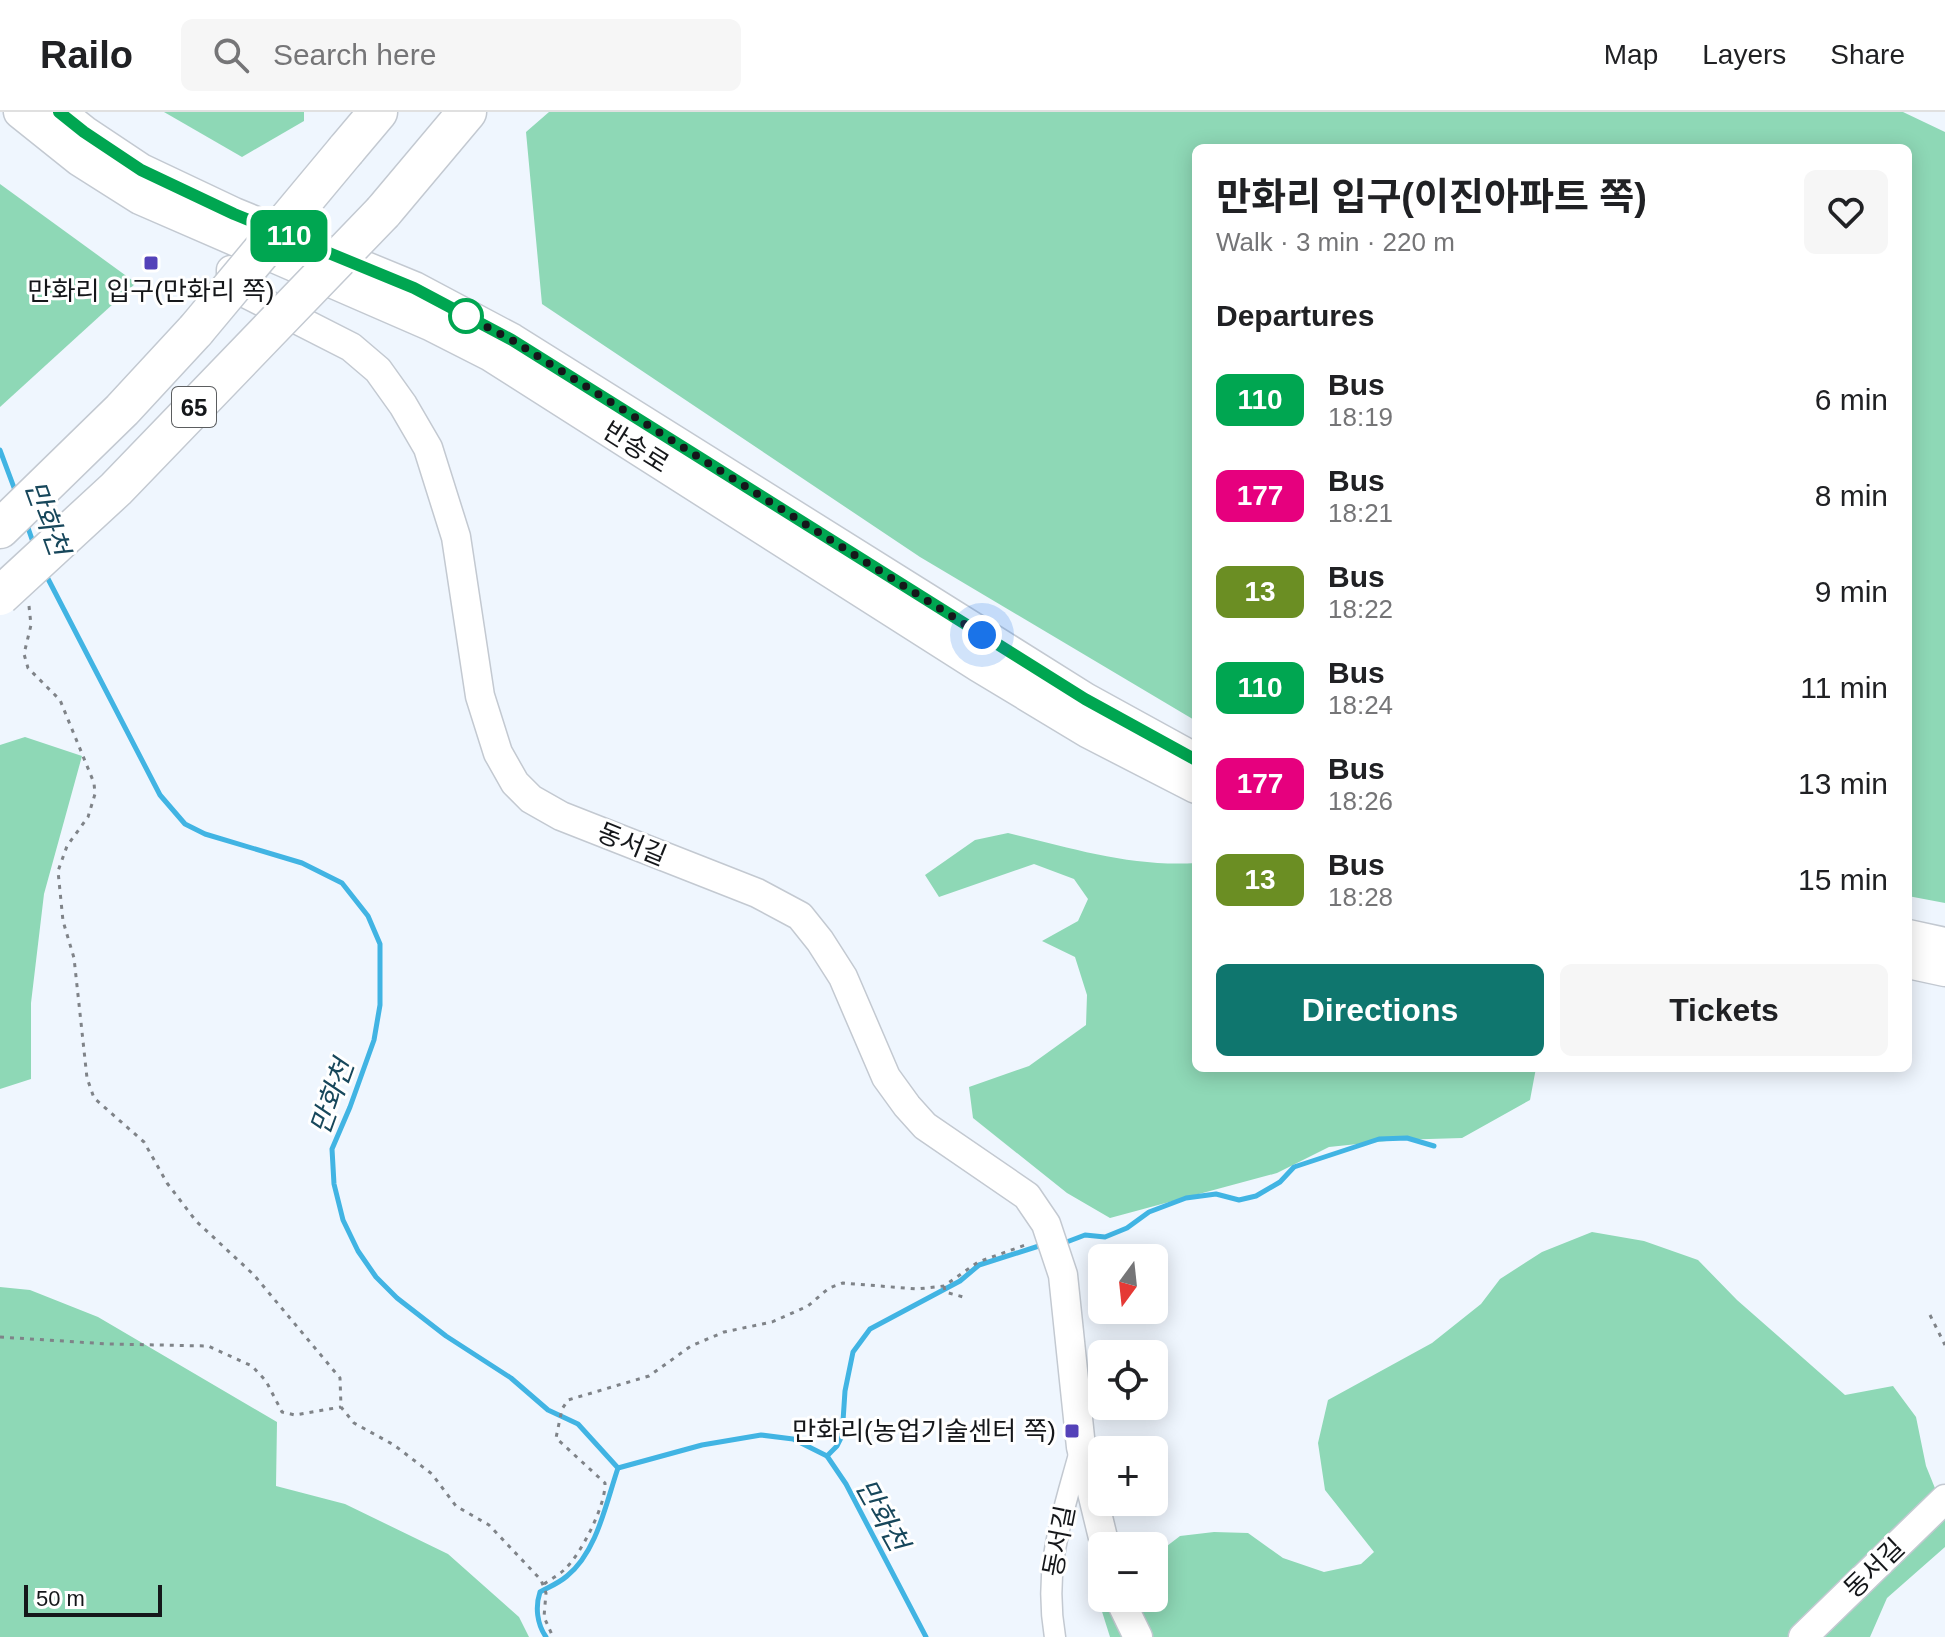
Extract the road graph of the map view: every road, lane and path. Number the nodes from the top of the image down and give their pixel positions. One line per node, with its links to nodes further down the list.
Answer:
1 (20, 112): 5 (main road, 반송로)
2 (59, 112): 5 (main road, 반송로)
3 (378, 112): 6 (highway, 65, bridge)
4 (467, 112): 7 (highway, 65, bridge)
5 (248, 232): 8 (main road, 반송로); 9 (main road, 반송로); 14 (street, 동서길)
6 (0, 529)
7 (12, 596): 20 (path)
8 (1192, 758)
9 (1192, 785)
10 (1912, 937): 11 (main road)
11 (1945, 944)
12 (1912, 963): 13 (main road)
13 (1945, 970)
14 (1052, 1241): 15 (path); 21 (street, 동서길)
15 (944, 1286): 16 (path); 26 (path)
16 (967, 1298)
17 (1930, 1315): 19 (path)
18 (0, 1337): 20 (path)
19 (1945, 1345)
20 (341, 1407): 26 (path)
21 (1081, 1447): 22 (street, 동서길); 25 (street, 동서길)
22 (1088, 1478)
23 (1945, 1499): 31 (street, 동서길)
24 (1088, 1504): 25 (street)
25 (1065, 1506): 29 (street, 동서길)
26 (544, 1588): 28 (path)
27 (1126, 1612): 30 (street)
28 (553, 1637)
29 (1055, 1637)
30 (1138, 1637)
31 (1803, 1637)

